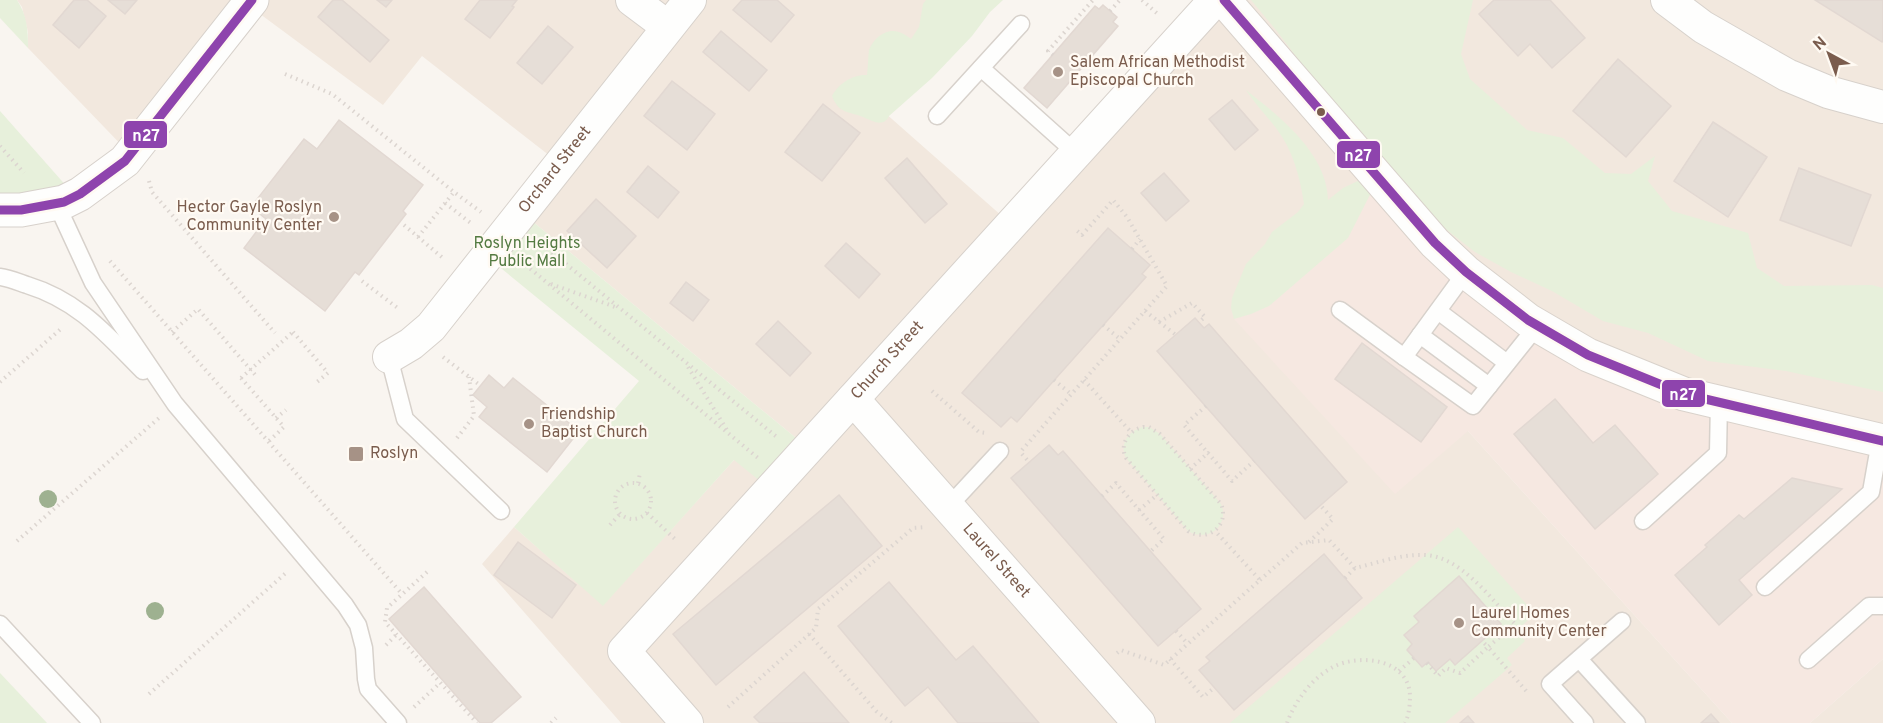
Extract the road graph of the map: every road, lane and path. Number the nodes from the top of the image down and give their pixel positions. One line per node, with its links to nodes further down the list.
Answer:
1 (252, 0): 23 (main road)
2 (632, 0): 11 (street)
3 (690, 0): 11 (street, Orchard Street)
4 (1093, 0): 12 (path)
5 (1120, 0): 9 (path)
6 (1215, 0): 18 (street, Church Street)
7 (1224, 0): 36 (main road)
8 (1667, 0): 15 (street)
9 (1110, 11)
10 (1021, 24): 13 (lane)
11 (668, 27): 56 (street, Orchard Street)
12 (1053, 55)
13 (981, 68): 16 (lane); 18 (lane)
14 (285, 74): 21 (path)
15 (1883, 107)
16 (937, 116)
17 (0, 146): 19 (path)
18 (1076, 153): 70 (street, Church Street)
19 (24, 173)
20 (147, 174): 50 (path)
21 (454, 192): 22 (path); 25 (path)
22 (445, 203): 26 (path); 30 (path)
23 (57, 205): 24 (main road); 72 (lane)
24 (0, 210)
25 (481, 212)
26 (472, 224)
27 (404, 225): 30 (path)
28 (1076, 230): 31 (path)
29 (533, 236): 41 (path)
30 (417, 237): 35 (path)
31 (1140, 240): 32 (path); 43 (path)
32 (1132, 249)
33 (107, 257): 49 (path)
34 (517, 257): 39 (path)
35 (444, 259)
36 (1466, 272): 44 (lane); 48 (main road)
37 (0, 277): 72 (lane)
38 (362, 280): 40 (path)
39 (549, 284): 41 (path); 77 (path)
40 (399, 309)
41 (621, 309): 58 (path)
42 (1340, 310): 57 (lane)
43 (1145, 311): 45 (path); 53 (path)
44 (1438, 311): 52 (lane); 59 (lane)
45 (1159, 322): 46 (path); 51 (path)
46 (1199, 322)
47 (1103, 325): 53 (path)
48 (1537, 326): 59 (lane); 71 (main road)
49 (172, 332): 60 (path); 79 (path)
50 (275, 333)
51 (1176, 335)
52 (1420, 335): 57 (lane); 67 (lane)
53 (1120, 339): 63 (path)
54 (48, 341): 64 (path)
55 (438, 353): 61 (path)
56 (389, 357): 85 (lane)
57 (1404, 357): 67 (lane)
58 (686, 363): 77 (path); 81 (path)
59 (1507, 363): 67 (lane)
60 (257, 377)
61 (469, 377): 66 (path); 85 (path)
62 (1054, 380): 69 (path)
63 (1084, 380): 69 (path); 76 (path)
64 (0, 382)
65 (318, 382): 75 (path, bridge)
66 (481, 386)
67 (1489, 386)
68 (932, 391): 78 (path)
69 (1071, 394): 83 (path)
70 (853, 399): 99 (street, Laurel Street); 139 (street, Church Street)
71 (1719, 402): 80 (main road); 100 (lane)
72 (175, 404): 104 (path); 135 (lane)
73 (1206, 406): 84 (path)
74 (286, 410): 75 (path)
75 (276, 418): 79 (path)
76 (1131, 432): 89 (path); 92 (path)
77 (728, 433): 88 (path)
78 (991, 433)
79 (269, 441): 113 (path)
80 (1882, 441): 111 (lane)
81 (783, 443)
82 (1007, 449): 83 (path); 99 (lane)
83 (1020, 452): 87 (path)
84 (1208, 453): 86 (path); 89 (path)
85 (444, 456): 96 (lane)
86 (1254, 461)
87 (1030, 463)
88 (765, 464)
89 (1190, 469): 102 (path)
90 (640, 473): 91 (path)
91 (638, 483): 97 (path); 98 (path)
92 (1157, 495): 95 (path); 102 (path)
93 (1102, 496): 95 (path)
94 (1320, 505): 105 (path)
95 (1139, 510): 106 (path)
96 (501, 511)
97 (647, 513): 98 (path); 103 (path)
98 (620, 514): 101 (path)
99 (938, 517): 118 (path); 141 (street, Laurel Street)
100 (1643, 521)
101 (610, 525)
102 (1215, 531): 110 (path)
103 (676, 540)
104 (17, 541)
105 (1309, 542): 107 (path); 110 (path)
106 (1151, 551)
107 (1354, 568): 109 (path); 121 (path)
108 (428, 572): 113 (path)
109 (1345, 578)
110 (1260, 580): 120 (path)
111 (1765, 587)
112 (266, 590): 131 (path)
113 (402, 594): 129 (path)
114 (1883, 606): 126 (lane)
115 (1622, 621): 124 (lane)
116 (0, 624): 136 (lane)
117 (1176, 631): 120 (path)
118 (809, 634): 133 (path); 140 (path)
119 (1482, 641): 121 (path)
120 (1188, 644): 125 (path)
121 (1488, 647): 127 (path); 132 (path)
122 (1117, 653): 125 (path)
123 (1414, 658): 128 (path)
124 (1579, 658): 144 (lane); 145 (lane)
125 (1170, 659): 130 (path)
126 (1808, 660)
127 (1427, 663)
128 (1399, 671): 142 (path); 143 (path)
129 (440, 683): 135 (path); 137 (path)
130 (1215, 687)
131 (149, 694)
132 (1532, 698)
133 (728, 706)
134 (556, 718): 138 (path)
135 (397, 722)
136 (92, 723)
137 (477, 723)
138 (551, 723)
139 (687, 723)
140 (892, 723)
141 (1139, 723)
142 (1287, 723)
143 (1405, 723)
144 (1585, 723)
145 (1637, 723)

